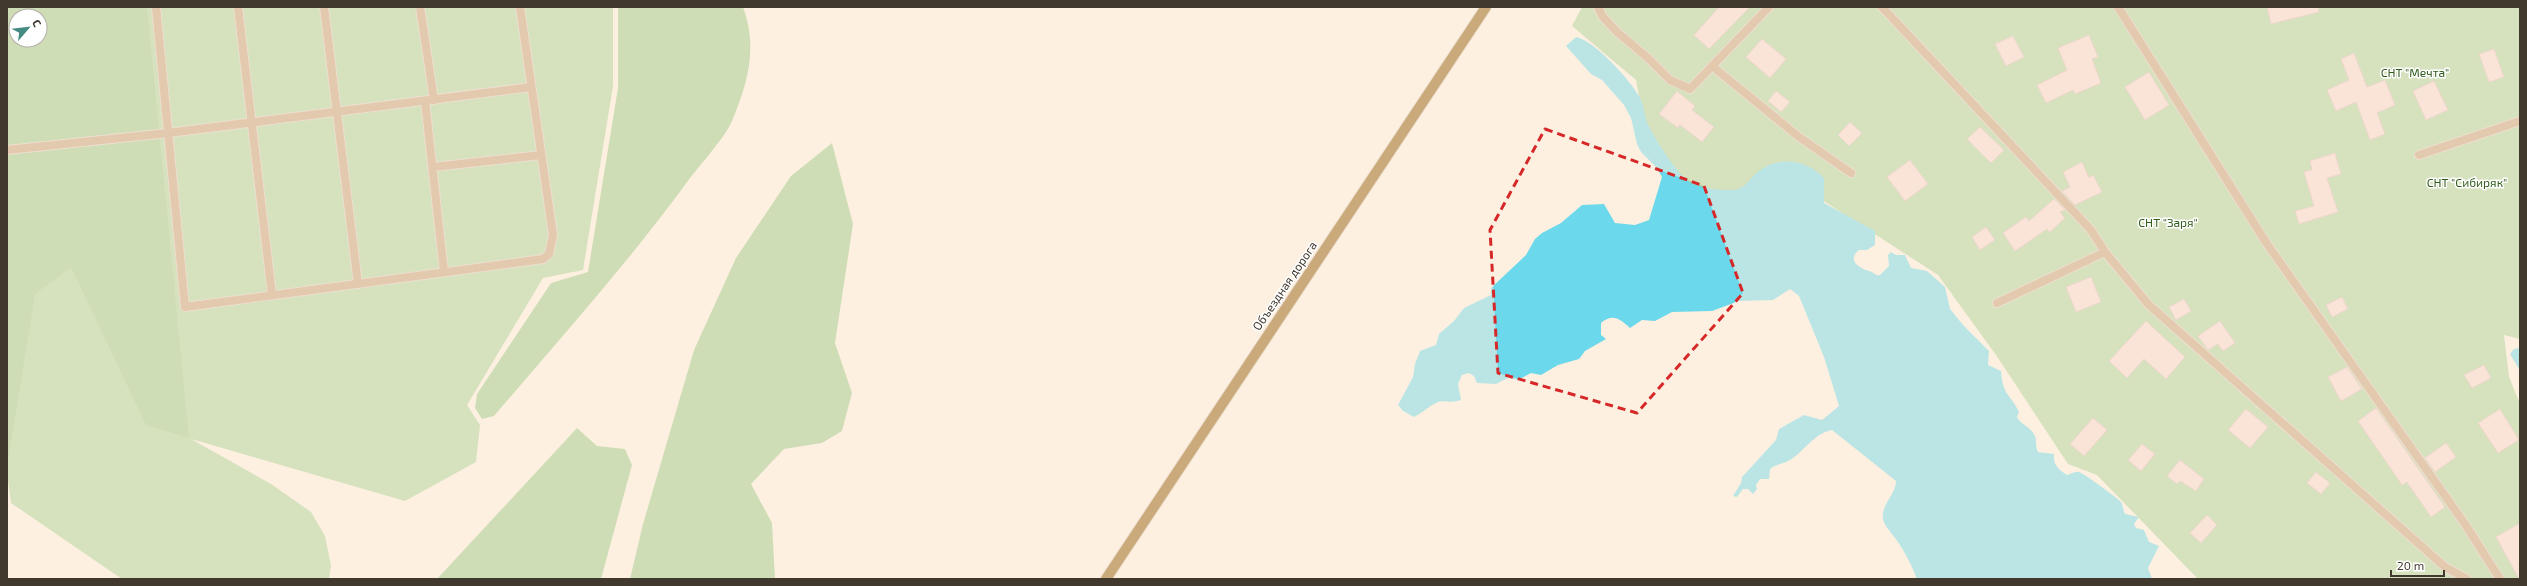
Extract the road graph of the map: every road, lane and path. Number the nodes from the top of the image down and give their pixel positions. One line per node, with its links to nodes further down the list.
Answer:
1 (156, 7): 18 (lane)
2 (238, 7): 17 (lane)
3 (324, 7): 15 (lane)
4 (420, 7): 13 (lane)
5 (520, 7): 12 (lane)
6 (1486, 7): 29 (main road, Объездная дорога)
7 (1598, 7): 11 (lane)
8 (1769, 7): 11 (lane)
9 (1882, 7): 24 (lane)
10 (2118, 7): 31 (lane)
11 (1712, 66): 23 (lane)
12 (531, 87): 13 (lane); 20 (lane)
13 (434, 100): 14 (lane)
14 (425, 101): 15 (lane); 22 (lane)
15 (337, 112): 17 (lane); 26 (lane)
16 (2520, 121): 21 (lane)
17 (252, 122): 18 (lane); 27 (lane)
18 (168, 133): 19 (lane); 27 (lane)
19 (7, 150)
20 (541, 155): 22 (lane); 25 (lane)
21 (2419, 155)
22 (433, 167): 25 (lane)
23 (1851, 173)
24 (2106, 252): 28 (lane); 30 (lane)
25 (444, 272): 26 (lane)
26 (358, 284): 27 (lane)
27 (272, 295)
28 (1997, 304)
29 (1106, 579)
30 (2467, 579)
31 (2500, 579)

